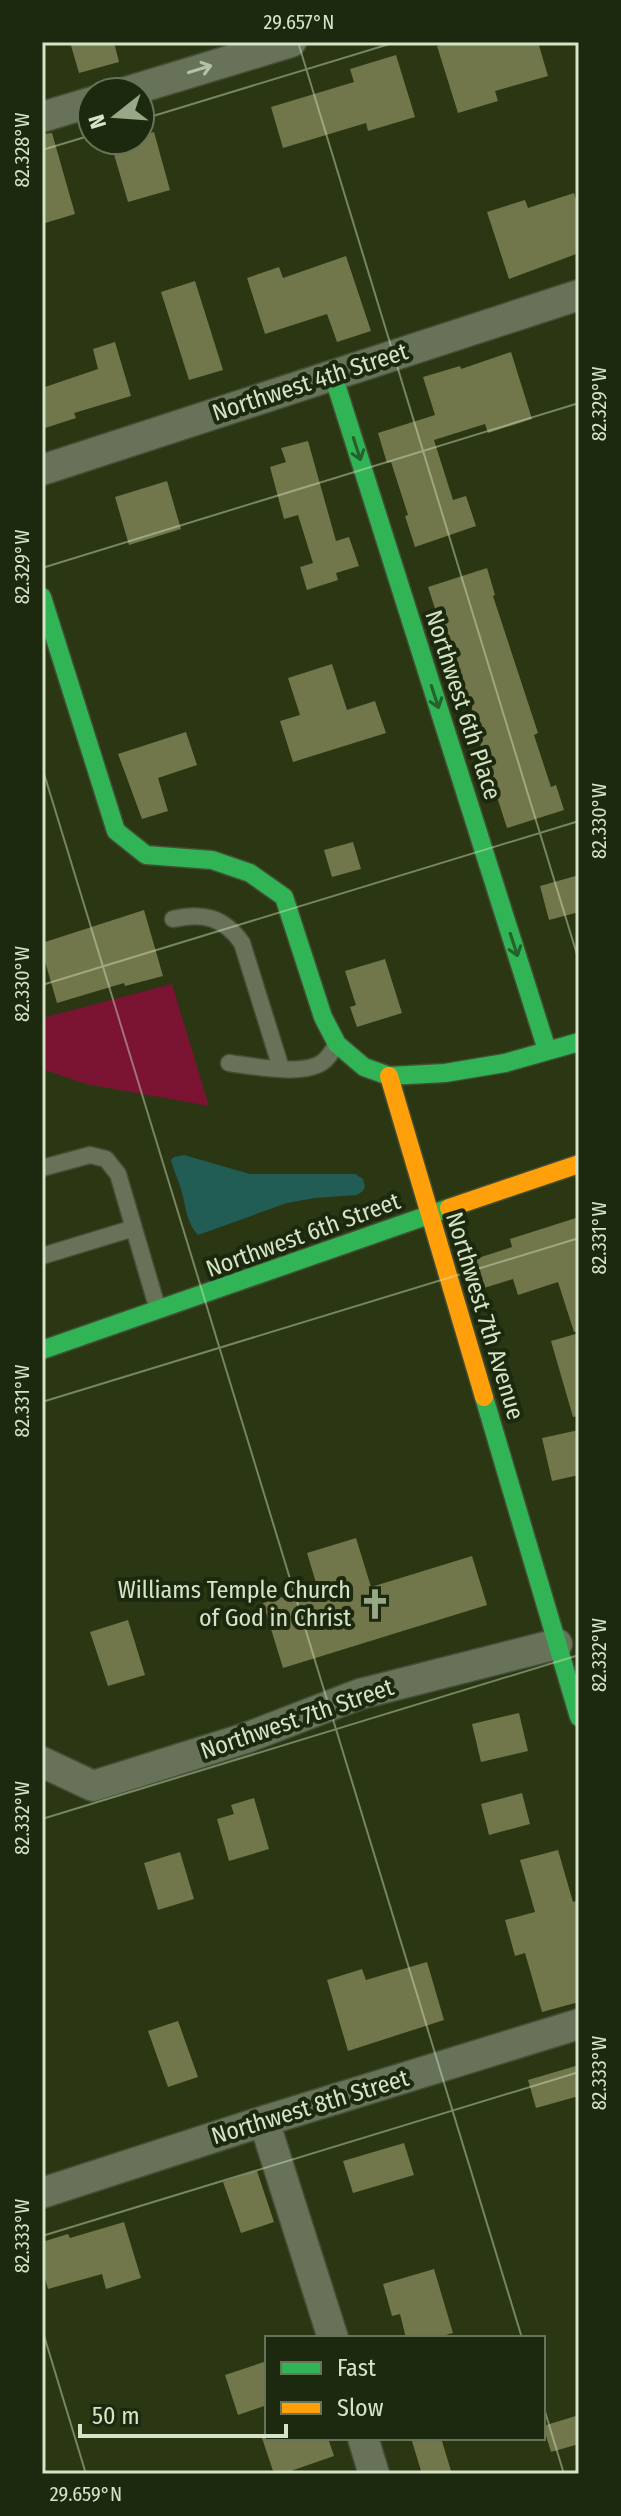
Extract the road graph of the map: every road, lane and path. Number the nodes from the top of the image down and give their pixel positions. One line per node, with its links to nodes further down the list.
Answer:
1 (291, 42): 2 (street, one-way to 1)
2 (156, 83)
3 (76, 107): 4 (street)
4 (42, 117)
5 (579, 295): 6 (street, Northwest 4th Street)
6 (333, 375): 7 (street, Northwest 4th Street); 12 (street, Northwest 6th Place, one-way to 12)
7 (42, 470)
8 (42, 597): 11 (street)
9 (173, 919): 14 (lane)
10 (579, 1042): 12 (street)
11 (337, 1044): 14 (lane); 15 (street)
12 (547, 1050): 15 (street)
13 (229, 1063): 14 (lane)
14 (281, 1068)
15 (389, 1076): 18 (street, Northwest 7th Avenue)
16 (579, 1164): 18 (street, Northwest 6th Street)
17 (42, 1168): 19 (lane)
18 (429, 1215): 21 (street, Northwest 6th Street); 23 (street, Northwest 7th Avenue)
19 (134, 1228): 20 (lane); 21 (lane)
20 (42, 1256)
21 (158, 1312): 22 (street, Northwest 6th Street)
22 (42, 1350)
23 (557, 1644): 24 (street, Northwest 7th Avenue); 25 (street, Northwest 7th Street)
24 (579, 1717)
25 (42, 1762)
26 (579, 2024): 27 (street, Northwest 8th Street)
27 (264, 2121): 28 (street, Northwest 8th Street); 29 (street)
28 (42, 2193)
29 (332, 2336)
30 (364, 2440): 31 (street)
31 (374, 2474)

